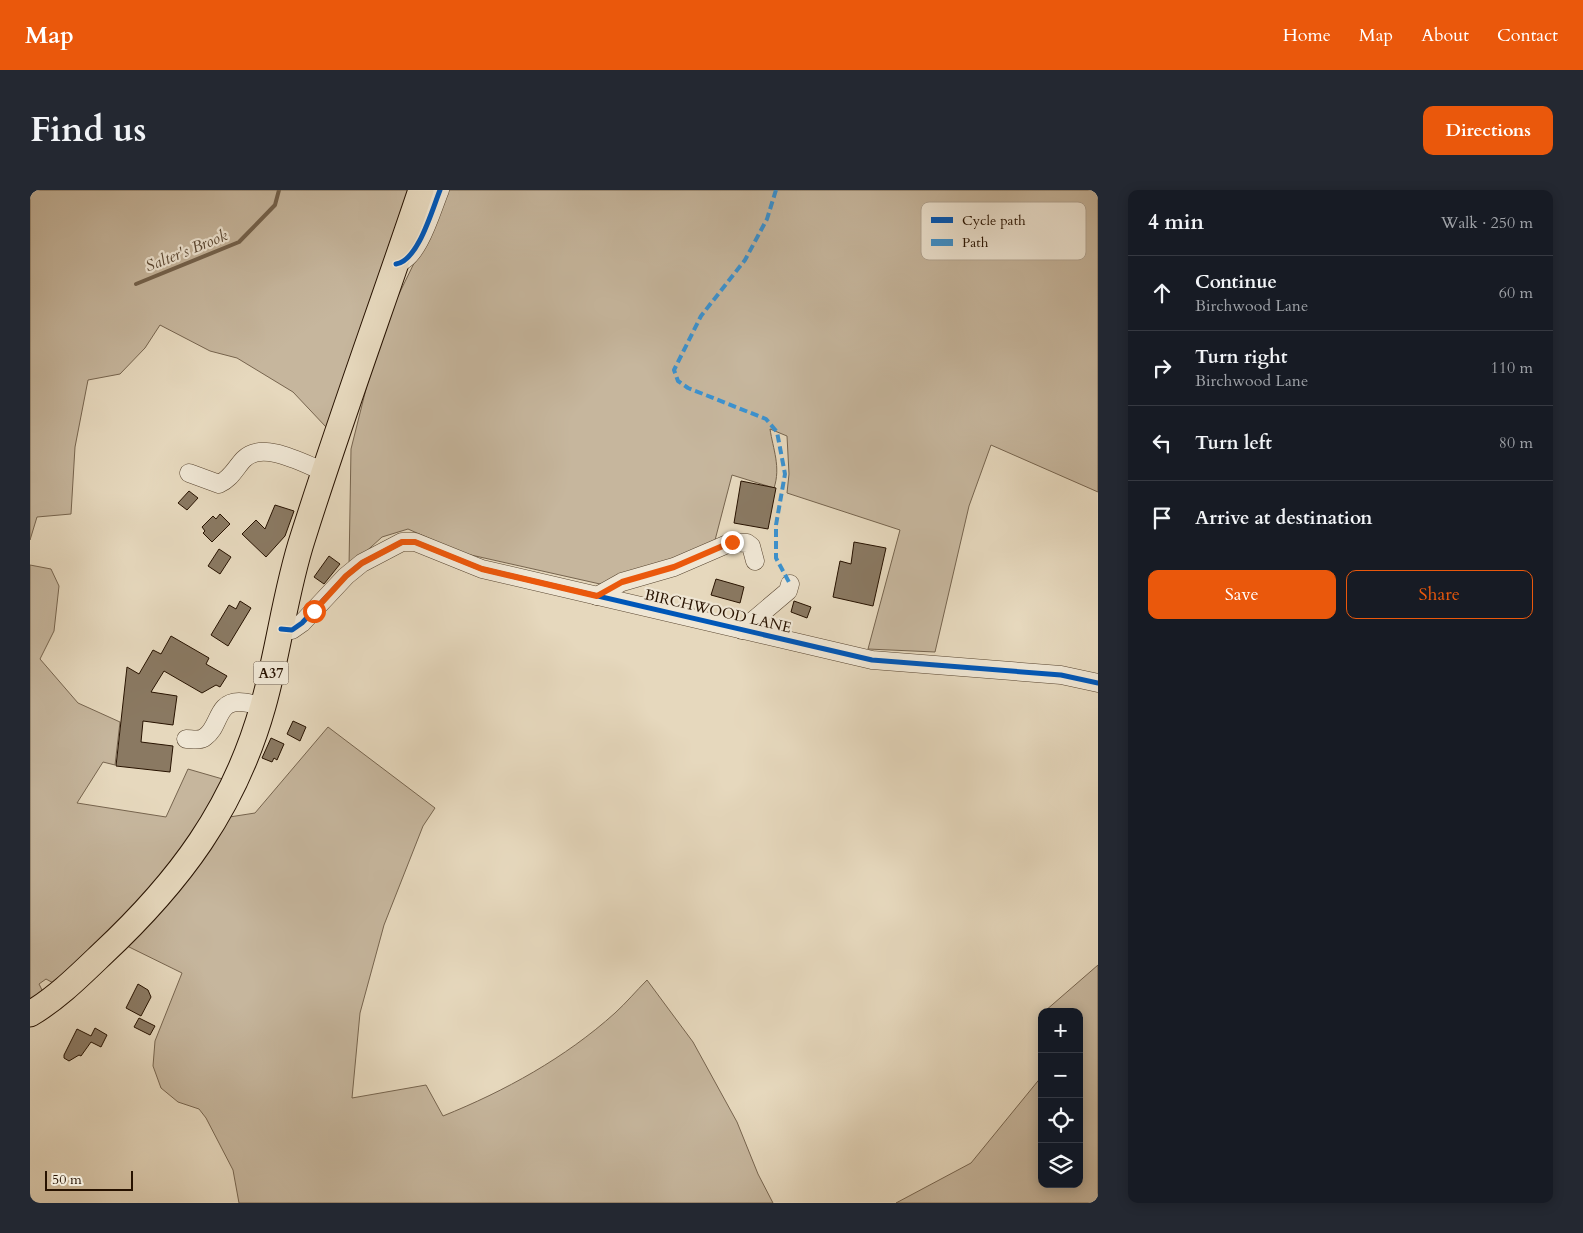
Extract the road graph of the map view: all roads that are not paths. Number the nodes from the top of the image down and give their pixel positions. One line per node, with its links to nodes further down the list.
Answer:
1 (421, 190): 3 (highway, A37)
2 (440, 190): 3 (street)
3 (396, 264): 4 (highway, A37)
4 (324, 472): 5 (street); 9 (highway, A37)
5 (188, 473)
6 (755, 561): 8 (street)
7 (790, 584): 10 (street)
8 (597, 596): 9 (street, BIRCHWOOD LANE); 10 (street, BIRCHWOOD LANE)
9 (281, 629): 12 (highway, A37)
10 (742, 630): 11 (street, BIRCHWOOD LANE)
11 (1098, 684)
12 (263, 706): 13 (street); 14 (highway, A37)
13 (186, 739)
14 (30, 1014)

